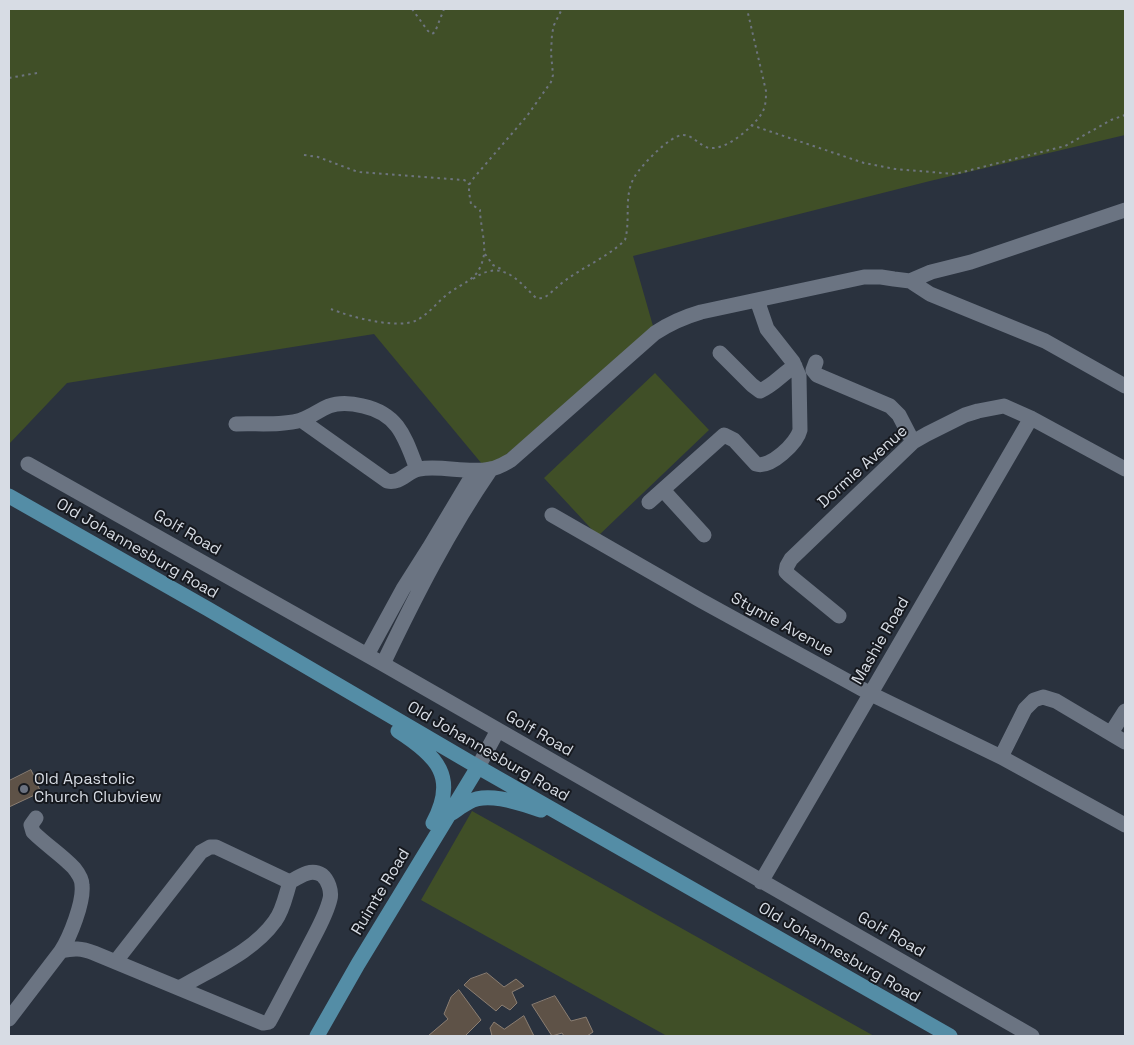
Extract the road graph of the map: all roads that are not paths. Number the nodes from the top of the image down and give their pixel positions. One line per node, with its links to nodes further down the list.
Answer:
1 (1125, 210): 2 (street)
2 (931, 272): 3 (street); 4 (street)
3 (910, 282): 4 (street); 5 (street)
4 (930, 294): 9 (street)
5 (757, 300): 8 (street); 16 (street)
6 (720, 352): 8 (street)
7 (816, 362): 13 (street)
8 (795, 366): 19 (street)
9 (1125, 386)
10 (1031, 418): 13 (street, Dormie Avenue); 17 (street, Dormie Avenue); 28 (street, Mashie Road)
11 (302, 420): 12 (street); 15 (street); 15 (street)
12 (236, 424)
13 (914, 442): 24 (street, Dormie Avenue)
14 (28, 464): 25 (street, Golf Road)
15 (417, 469): 18 (street)
16 (491, 469): 18 (street); 26 (street)
17 (1125, 469)
18 (475, 471): 25 (street)
19 (663, 490): 21 (street); 23 (street)
20 (9, 496): 27 (main road, Old Johannesburg Road)
21 (649, 502)
22 (552, 515): 28 (street, Stymie Avenue)
23 (704, 535)
24 (839, 616)
25 (367, 656): 26 (street, Golf Road)
26 (383, 664): 30 (street, Golf Road)
27 (344, 688): 34 (main road, Old Johannesburg Road); 41 (main road)
28 (871, 694): 33 (street, Stymie Avenue); 40 (street, Mashie Road)
29 (1125, 711): 31 (street)
30 (498, 730): 34 (street); 40 (street, Golf Road)
31 (1111, 733): 32 (street); 33 (street)
32 (1125, 742)
33 (1001, 757): 38 (street, Stymie Avenue)
34 (478, 766): 35 (main road, Ruimte Road); 36 (main road, Old Johannesburg Road)
35 (448, 816): 36 (main road); 41 (main road, Ruimte Road)
36 (564, 816): 47 (main road, Old Johannesburg Road)
37 (36, 818): 42 (street)
38 (1125, 825)
39 (290, 882): 43 (street); 44 (street); 44 (street)
40 (762, 882): 48 (street, Golf Road)
41 (374, 938): 46 (main road, Ruimte Road)
42 (58, 956): 43 (street); 45 (street)
43 (116, 961): 44 (street)
44 (181, 987)
45 (9, 1019)
46 (317, 1036)
47 (950, 1036)
48 (1032, 1036)

